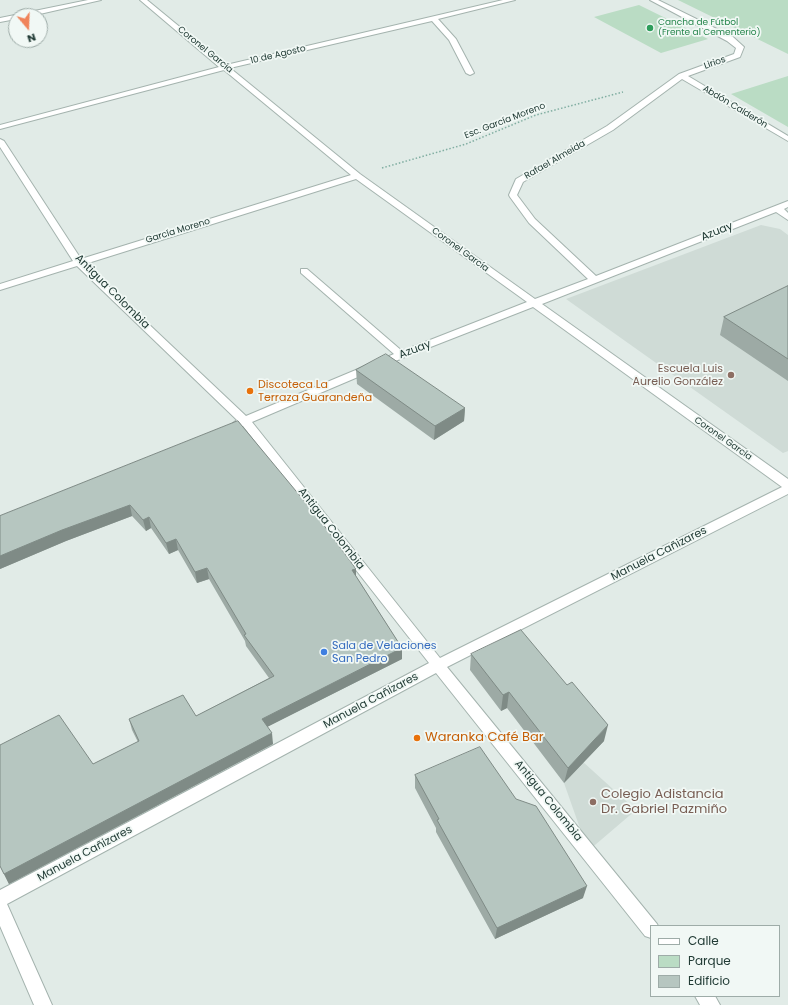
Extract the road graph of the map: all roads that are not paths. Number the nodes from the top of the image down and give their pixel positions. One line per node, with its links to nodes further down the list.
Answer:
1 (98, 0): 5 (street)
2 (143, 0): 7 (street, Coronel García)
3 (512, 0): 6 (street, 10 de Agosto)
4 (653, 0): 9 (street, Lirios)
5 (48, 10)
6 (434, 20): 7 (street, 10 de Agosto); 8 (street)
7 (226, 67): 10 (street, 10 de Agosto); 13 (street, Coronel García)
8 (470, 73)
9 (682, 76): 11 (street, Abdón Calderón); 19 (street, Rafael Almeida)
10 (0, 127)
11 (788, 139)
12 (0, 141): 17 (street, Antigua Colombia)
13 (357, 176): 17 (street, García Moreno); 21 (street, Coronel García)
14 (788, 204): 15 (street, Azuay)
15 (777, 208): 16 (street); 19 (street, Azuay)
16 (788, 216)
17 (78, 262): 20 (street, García Moreno); 23 (street, Antigua Colombia)
18 (304, 271): 22 (street)
19 (596, 280): 21 (street, Azuay)
20 (0, 287)
21 (533, 304): 22 (street, Azuay); 25 (street, Coronel García)
22 (400, 355): 23 (street, Azuay)
23 (245, 421): 24 (street, Azuay); 27 (street, Antigua Colombia)
24 (230, 427)
25 (788, 485)
26 (788, 489): 27 (street, Manuela Cañizares)
27 (438, 665): 28 (street, Manuela Cañizares); 30 (street, Antigua Colombia)
28 (0, 899)
29 (0, 907): 32 (street)
30 (650, 929)
31 (705, 997): 33 (street)
32 (43, 1005)
33 (712, 1005)

